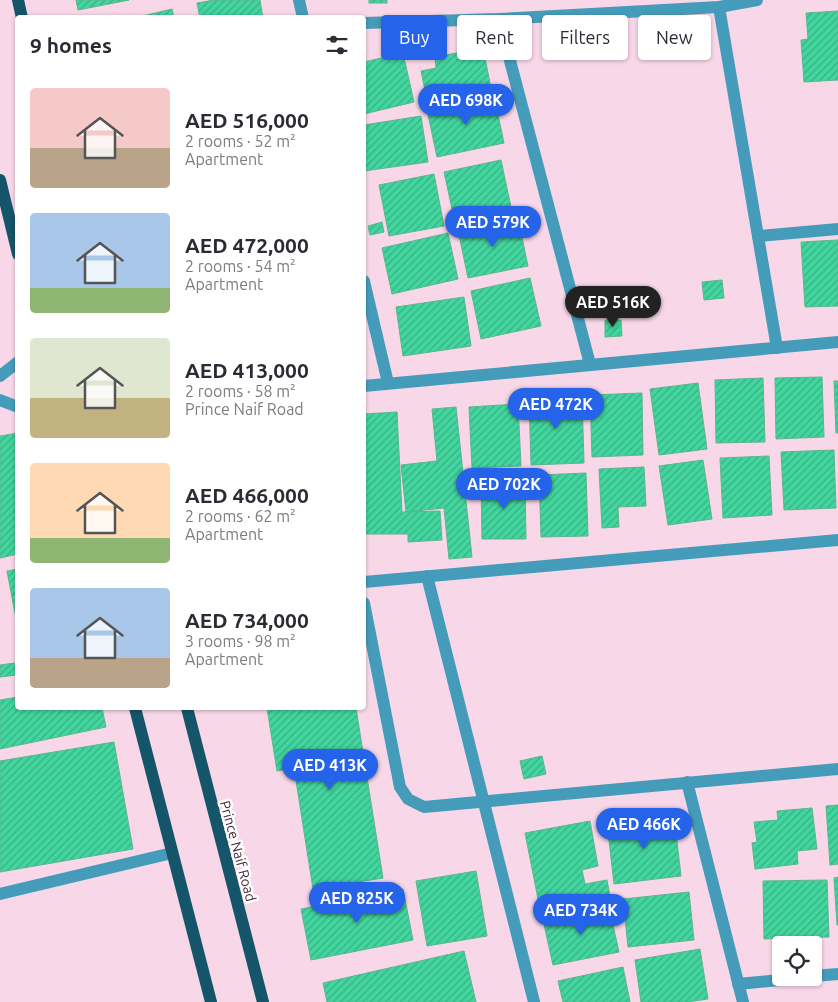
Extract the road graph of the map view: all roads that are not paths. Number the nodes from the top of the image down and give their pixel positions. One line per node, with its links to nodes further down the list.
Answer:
1 (18, 0): 5 (main road)
2 (298, 0): 6 (street)
3 (757, 0): 4 (street)
4 (719, 7): 7 (street); 14 (street)
5 (21, 15)
6 (301, 15)
7 (532, 17)
8 (457, 20): 9 (street)
9 (366, 23)
10 (511, 60): 20 (street)
11 (0, 180): 12 (main road)
12 (3, 208): 15 (main road)
13 (838, 229): 14 (street)
14 (758, 236): 18 (street)
15 (15, 245)
16 (366, 290): 22 (street)
17 (838, 342): 18 (street)
18 (777, 348): 20 (street)
19 (15, 364): 21 (street)
20 (590, 364): 22 (street)
21 (0, 376)
22 (388, 383): 23 (street)
23 (366, 386)
24 (0, 400): 25 (street)
25 (15, 406)
26 (838, 540): 27 (street)
27 (427, 576): 28 (street); 34 (street)
28 (366, 582)
29 (366, 613): 34 (street)
30 (136, 710): 35 (main road)
31 (188, 710): 42 (main road, Prince Naif Road)
32 (838, 769): 33 (street)
33 (687, 782): 34 (street); 40 (street)
34 (484, 801): 43 (street)
35 (172, 853): 36 (street); 41 (main road)
36 (0, 894)
37 (838, 974): 38 (street)
38 (822, 975)
39 (772, 981): 40 (street)
40 (738, 984): 44 (street)
41 (211, 1002)
42 (263, 1002)
43 (534, 1002)
44 (743, 1002)

